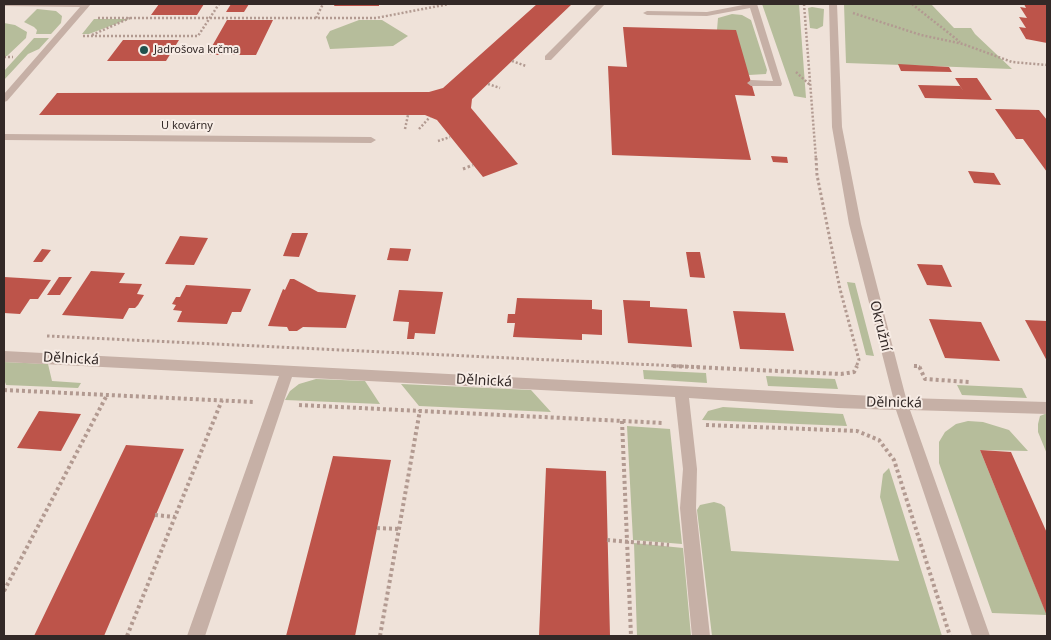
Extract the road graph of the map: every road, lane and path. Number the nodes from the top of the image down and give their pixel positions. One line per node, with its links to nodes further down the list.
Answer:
1 (4, 4): 2 (street)
2 (86, 4): 27 (street)
3 (219, 4): 15 (path)
4 (323, 4): 16 (path)
5 (449, 4): 16 (path)
6 (601, 4): 20 (street)
7 (753, 4): 12 (street); 25 (street)
8 (804, 4): 38 (path)
9 (833, 4): 48 (street, Okružní)
10 (912, 4): 17 (path)
11 (849, 12): 17 (path)
12 (647, 13)
13 (93, 18): 14 (path)
14 (132, 18): 15 (path); 15 (path)
15 (211, 18): 16 (path)
16 (316, 18)
17 (964, 44): 22 (path)
18 (4, 57): 19 (path)
19 (13, 57)
20 (548, 58)
21 (512, 61): 23 (path)
22 (1047, 65)
23 (526, 66)
24 (488, 84): 26 (path)
25 (751, 84)
26 (500, 88)
27 (4, 99)
28 (408, 115): 30 (path)
29 (430, 117): 31 (path)
30 (405, 129)
31 (419, 129)
32 (4, 136): 34 (street, U kovárny)
33 (450, 137): 35 (path)
34 (370, 140)
35 (438, 141)
36 (473, 165): 37 (path)
37 (463, 169)
38 (44, 335)
39 (4, 356): 41 (street, Dělnická)
40 (907, 365): 42 (path)
41 (288, 371): 44 (street, Dělnická); 64 (street)
42 (928, 380)
43 (4, 390): 45 (path)
44 (681, 391): 48 (street, Dělnická); 67 (street)
45 (107, 395): 46 (path); 62 (path)
46 (222, 400): 47 (path); 56 (path)
47 (258, 403)
48 (901, 403): 50 (street, Dělnická); 69 (street, Okružní)
49 (293, 405): 51 (path)
50 (1047, 408)
51 (420, 410): 52 (path); 58 (path)
52 (622, 421): 53 (path); 60 (path)
53 (668, 423)
54 (701, 424): 68 (path)
55 (155, 515): 56 (path)
56 (175, 517): 63 (path)
57 (377, 528): 58 (path)
58 (399, 528): 65 (path)
59 (607, 540): 60 (path)
60 (627, 541): 61 (path); 66 (path)
61 (673, 545)
62 (4, 591)
63 (127, 636)
64 (196, 636)
65 (380, 636)
66 (631, 636)
67 (701, 636)
68 (950, 636)
69 (981, 636)

